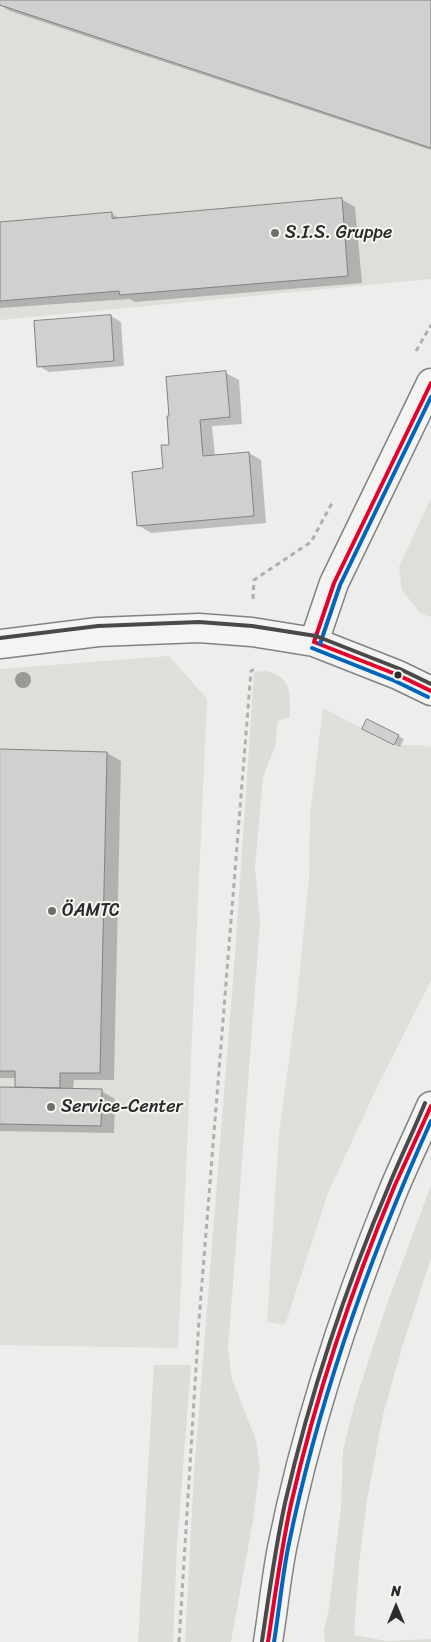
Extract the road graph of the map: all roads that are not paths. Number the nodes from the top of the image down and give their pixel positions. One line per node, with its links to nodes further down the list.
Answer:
1 (431, 383): 2 (street)
2 (314, 642): 3 (street); 4 (street)
3 (0, 644)
4 (431, 691)
5 (431, 1106): 6 (street)
6 (268, 1642)

